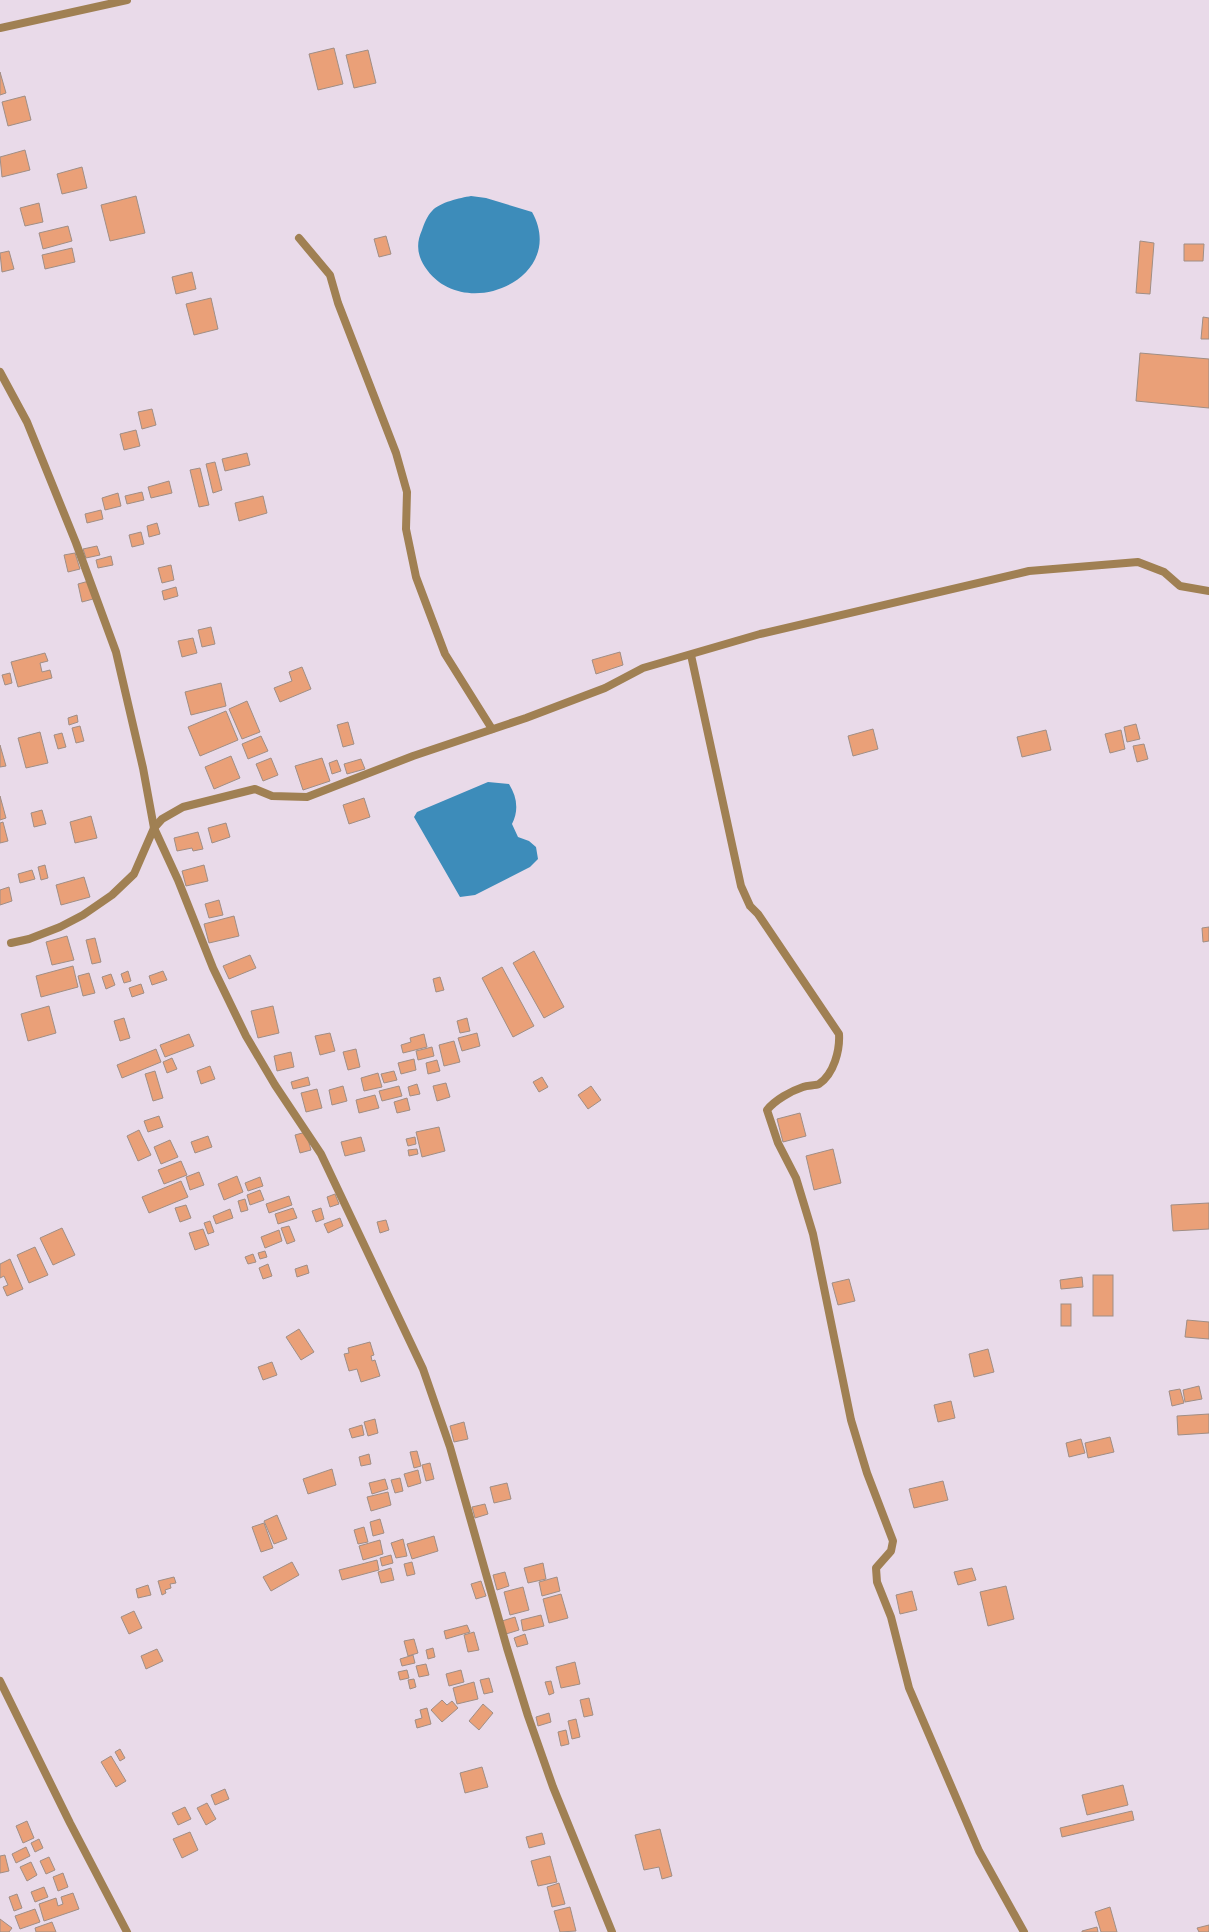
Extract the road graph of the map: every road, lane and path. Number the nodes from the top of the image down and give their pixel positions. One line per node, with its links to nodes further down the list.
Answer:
1 (126, 0): 2 (street)
2 (0, 28)
3 (299, 238): 7 (street)
4 (0, 372): 8 (street)
5 (1209, 590): 6 (street)
6 (692, 655): 7 (street); 13 (street)
7 (492, 729): 8 (street)
8 (154, 828): 9 (street); 12 (street)
9 (11, 942)
10 (0, 1681): 11 (street)
11 (127, 1932)
12 (612, 1932)
13 (1024, 1932)

